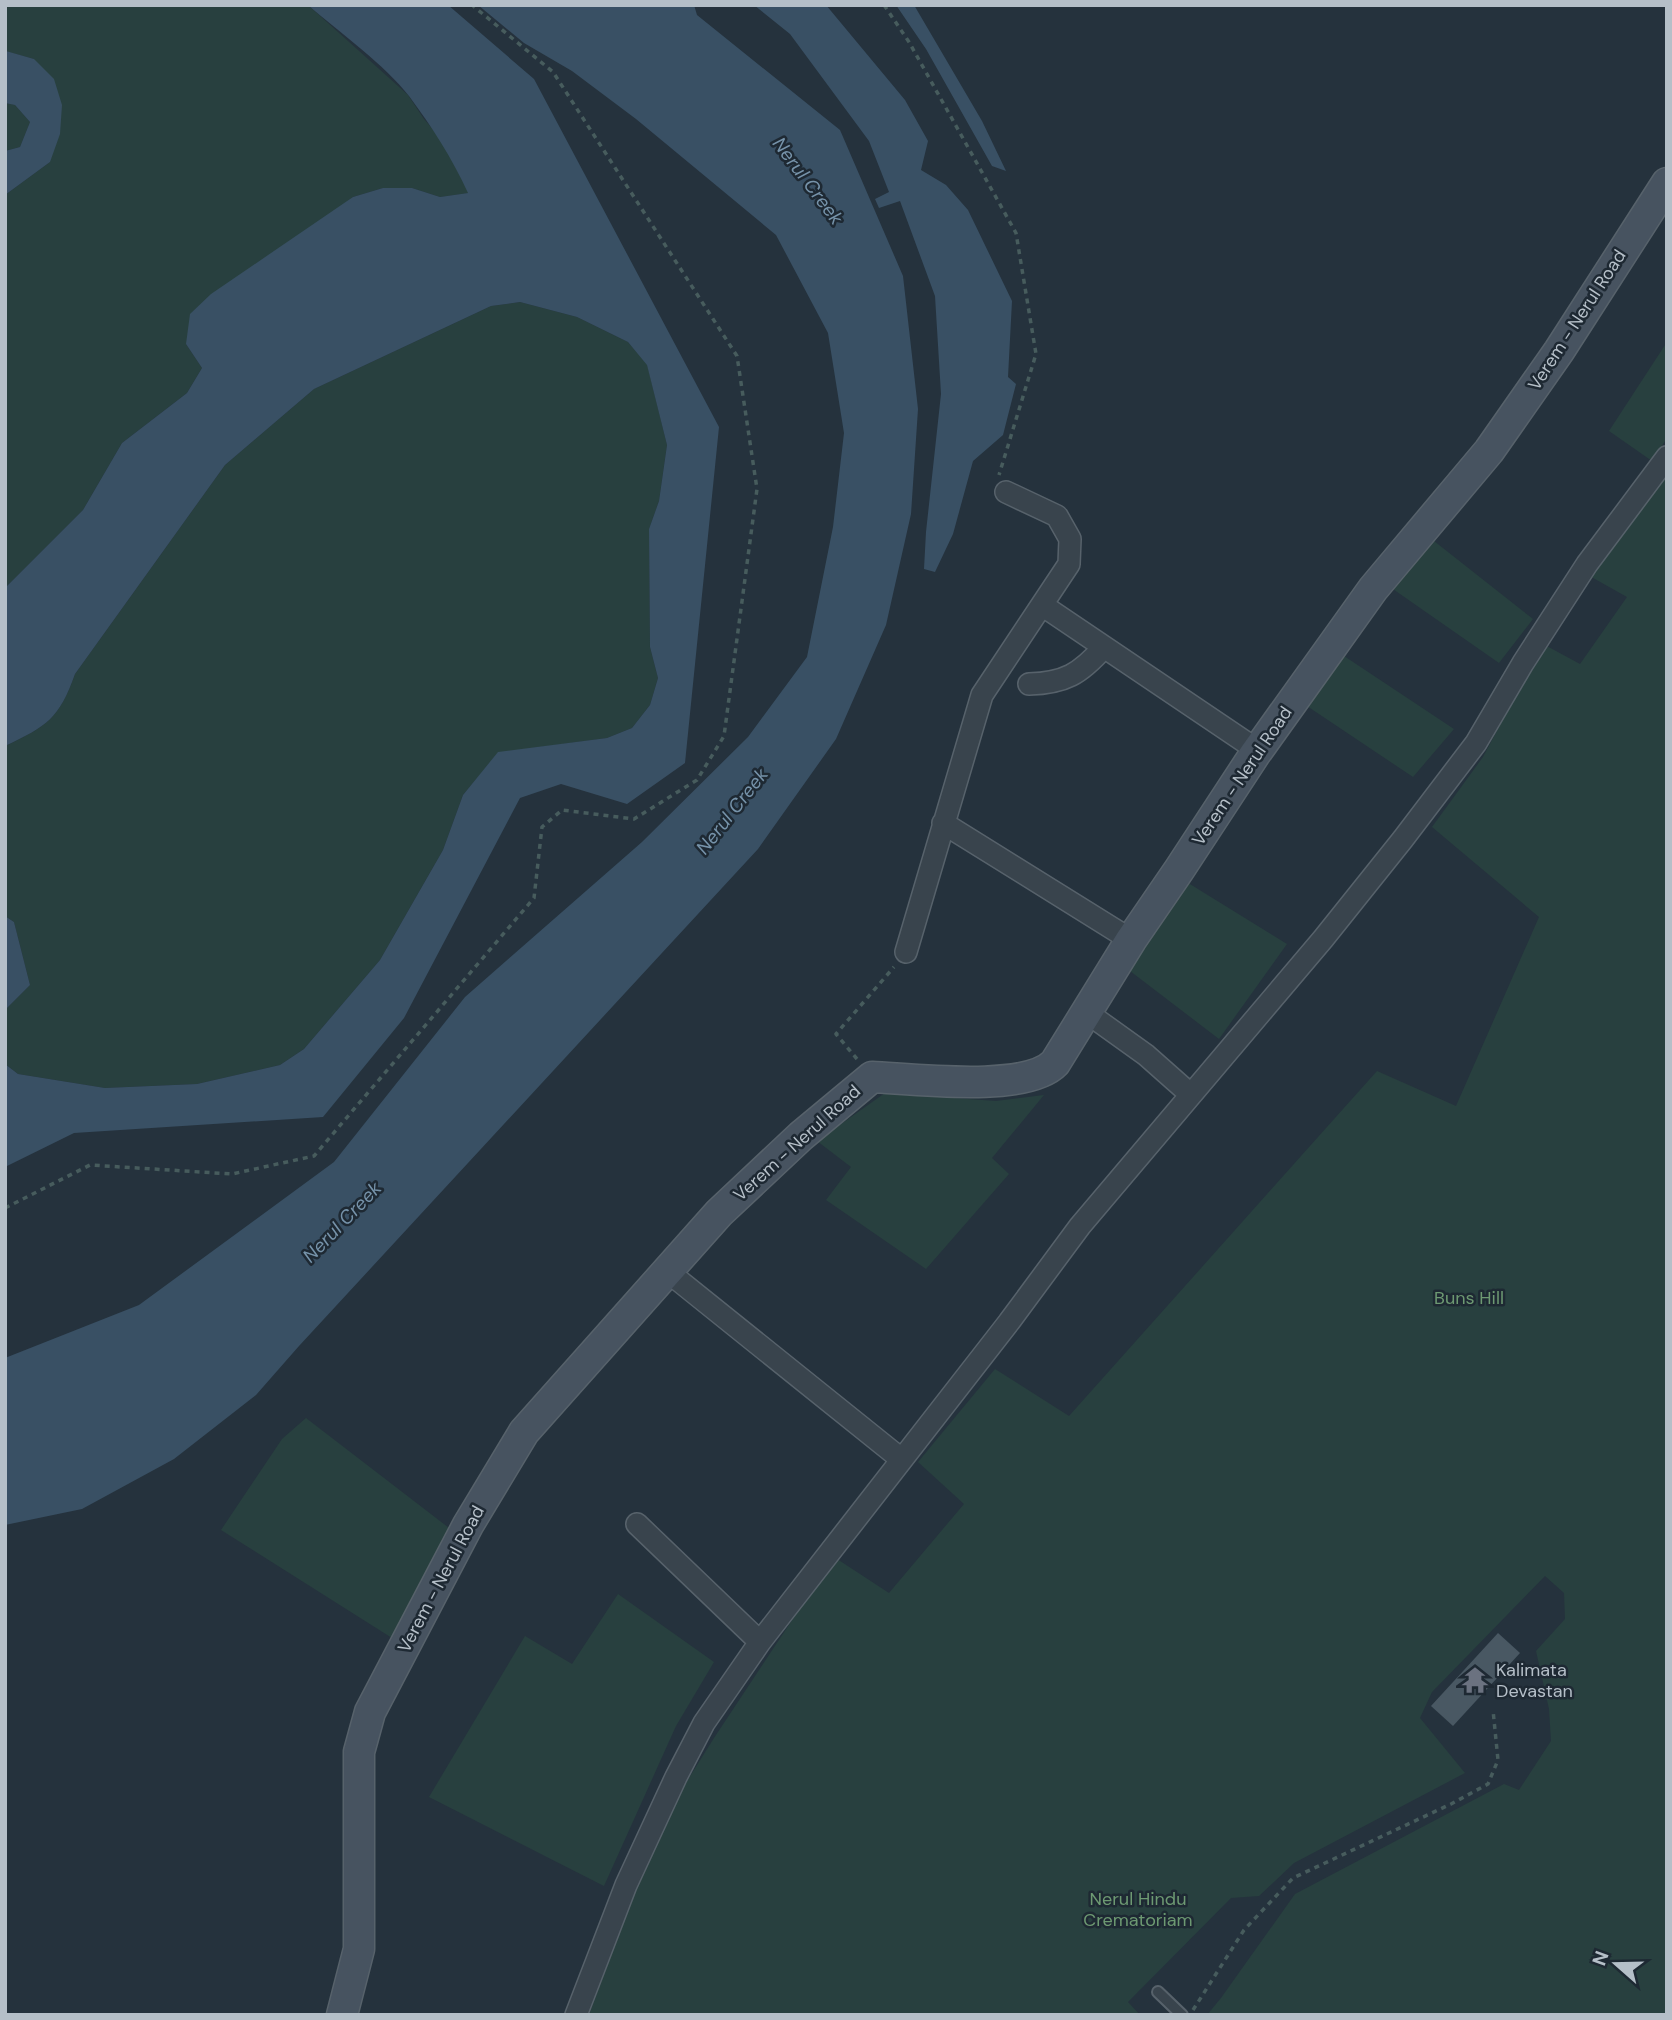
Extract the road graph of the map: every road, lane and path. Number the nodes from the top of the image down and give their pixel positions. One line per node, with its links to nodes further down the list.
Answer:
1 (472, 5): 16 (path)
2 (884, 5): 5 (path)
3 (1667, 183): 9 (main road, Verem - Nerul Road)
4 (1667, 457): 15 (street)
5 (1006, 492): 6 (street)
6 (1042, 605): 7 (street); 10 (street)
7 (1104, 647): 8 (street); 9 (street)
8 (1028, 684)
9 (1257, 750): 11 (main road, Verem - Nerul Road)
10 (943, 823): 11 (street); 12 (street)
11 (1131, 940): 13 (main road, Verem - Nerul Road)
12 (906, 952): 14 (path)
13 (1086, 1012): 14 (main road, Verem - Nerul Road); 15 (street)
14 (872, 1077): 17 (main road, Verem - Nerul Road)
15 (1190, 1094): 18 (street)
16 (5, 1208)
17 (667, 1271): 18 (street); 23 (main road, Verem - Nerul Road)
18 (901, 1459): 20 (street)
19 (637, 1524): 20 (street)
20 (760, 1642): 24 (street)
21 (1493, 1710): 26 (path)
22 (1158, 1992): 25 (lane)
23 (342, 2015)
24 (576, 2015)
25 (1182, 2015)
26 (1190, 2015)

